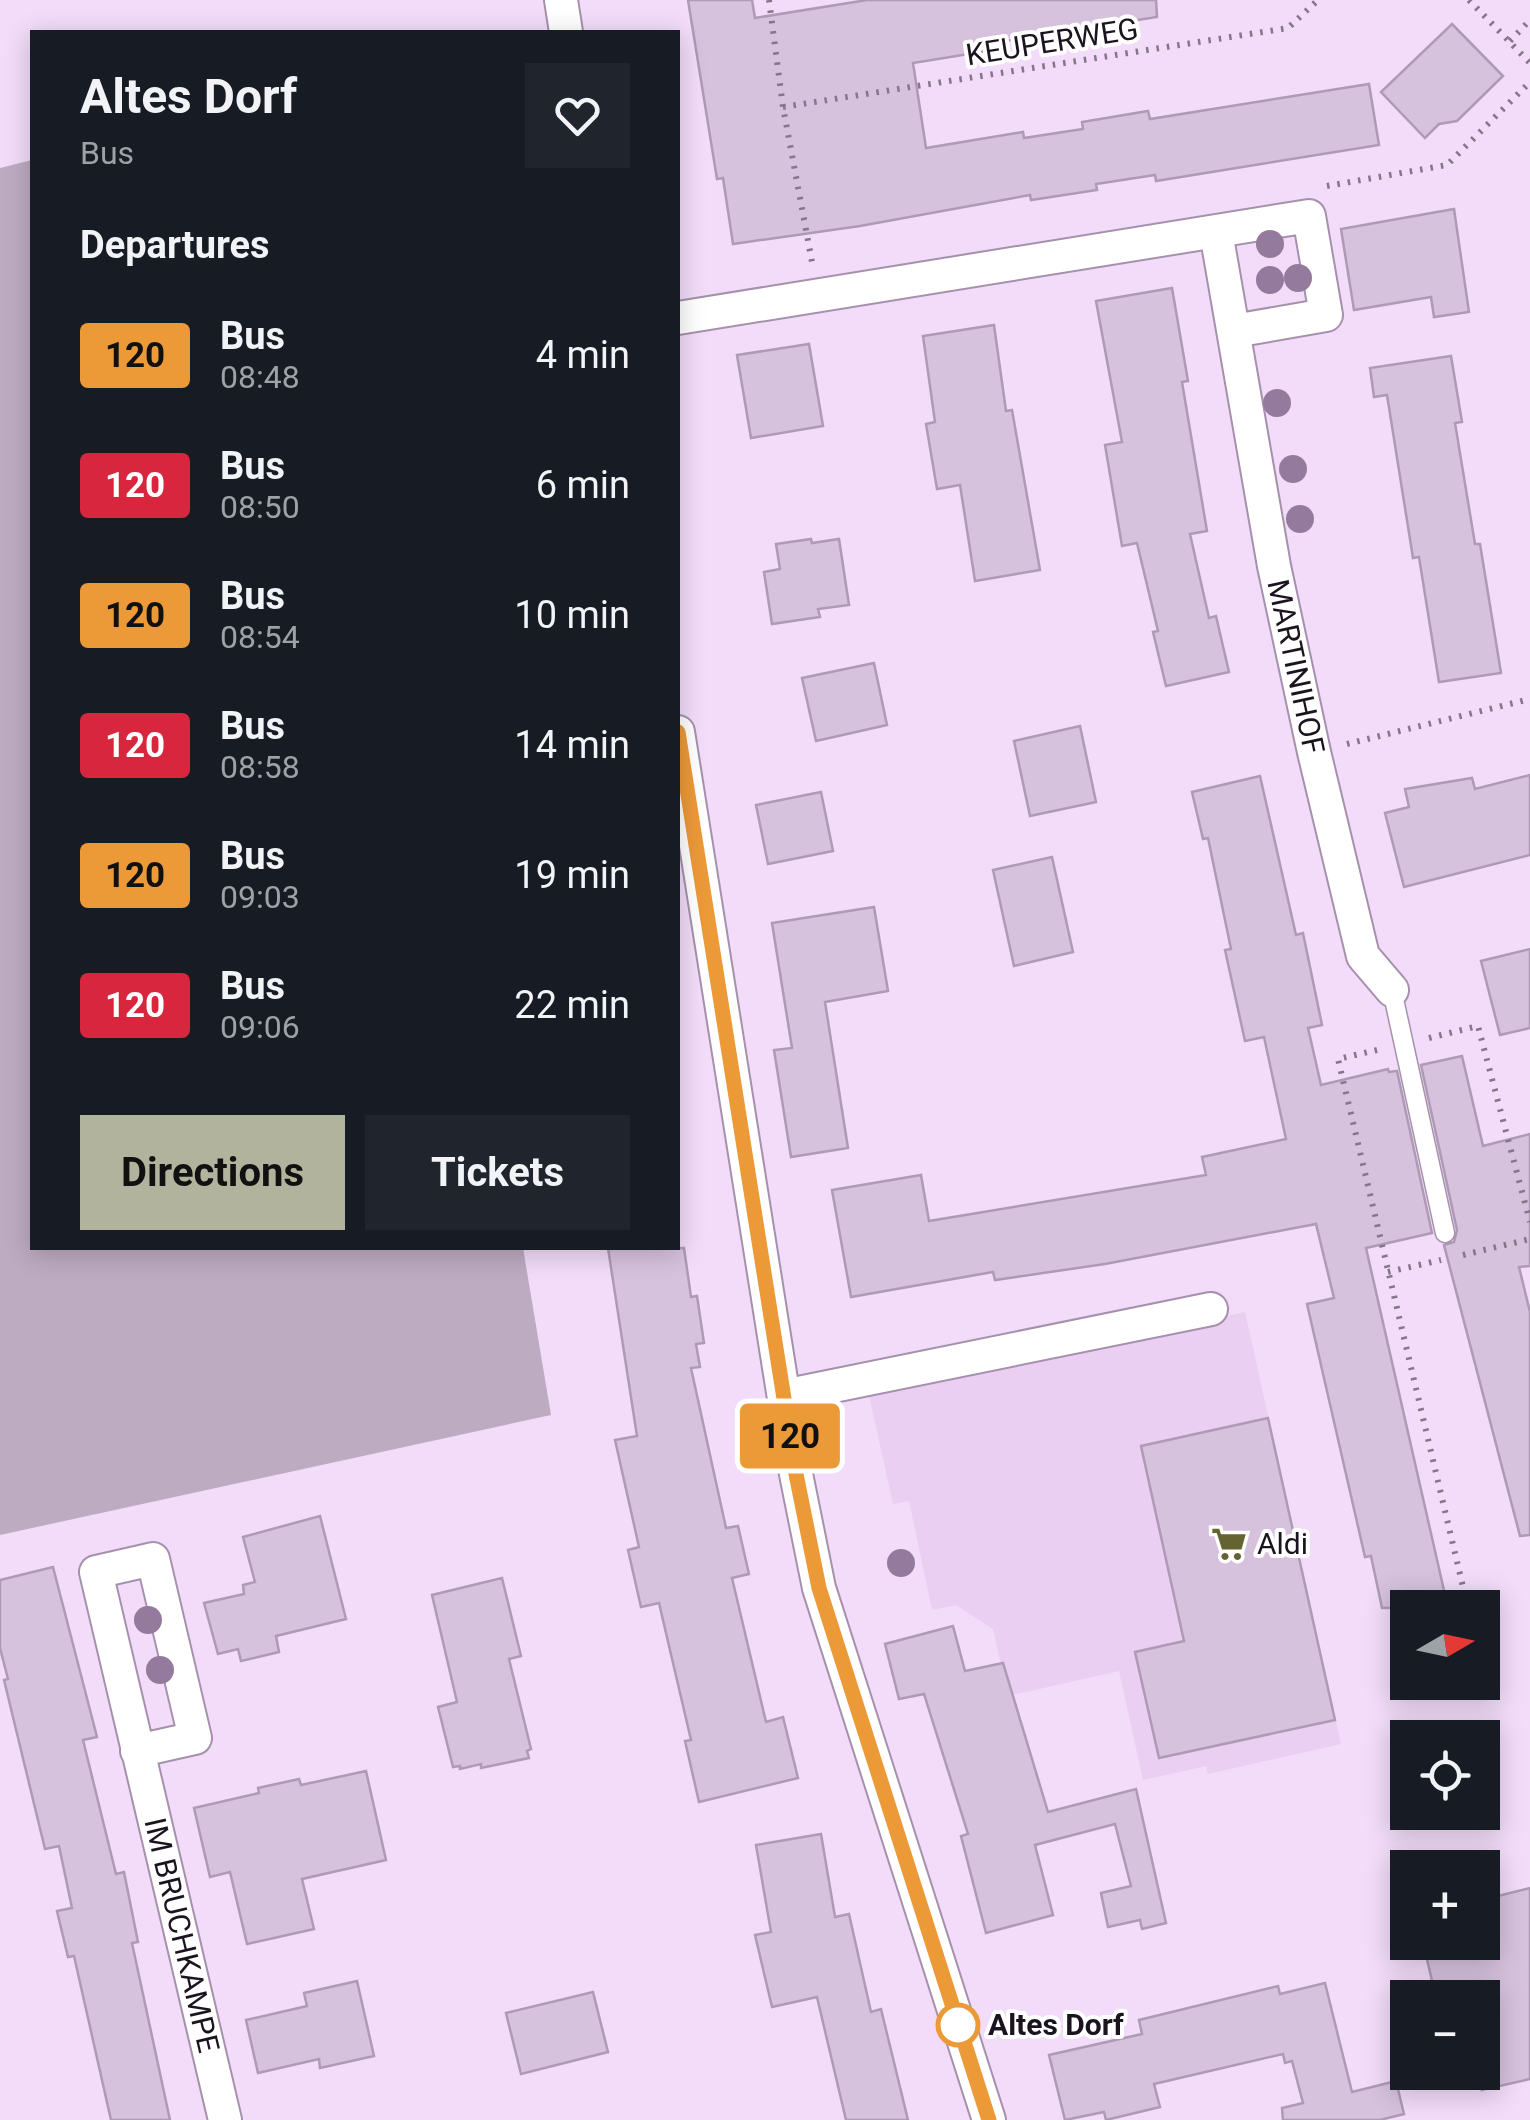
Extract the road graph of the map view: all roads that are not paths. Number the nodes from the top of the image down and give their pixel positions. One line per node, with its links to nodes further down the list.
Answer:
1 (561, 0): 2 (street)
2 (566, 30)
3 (1216, 232): 4 (street); 5 (street, MARTINIHOF); 5 (street)
4 (680, 318)
5 (1234, 331): 7 (street, MARTINIHOF)
6 (680, 745): 10 (street)
7 (1392, 990): 8 (lane)
8 (1445, 1233)
9 (1211, 1309): 10 (street)
10 (784, 1396): 13 (street)
11 (137, 1751): 11 (street, IM BRUCHKAMPE); 12 (street, IM BRUCHKAMPE)
12 (225, 2120)
13 (988, 2120)

